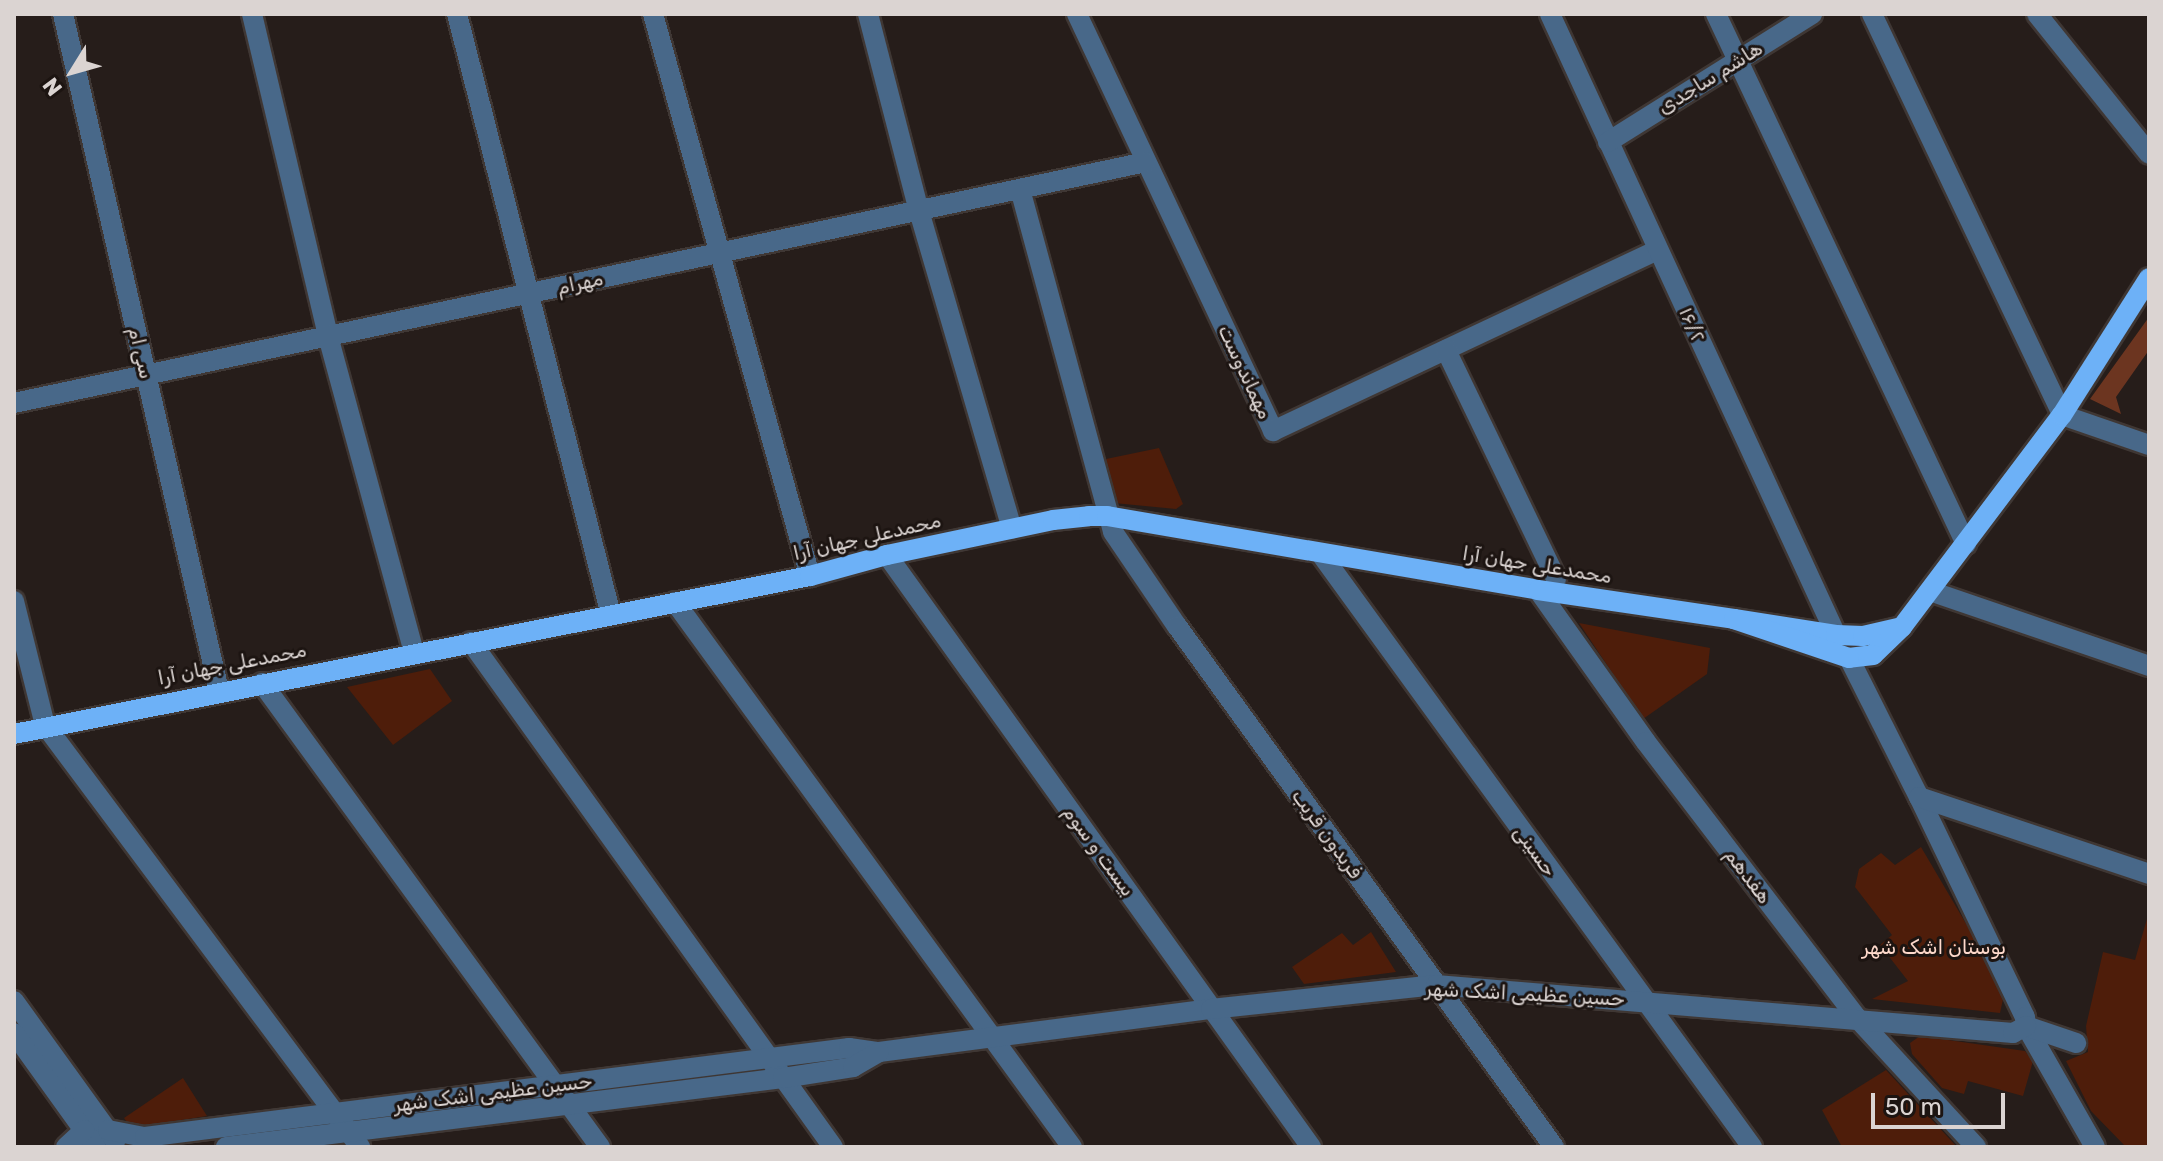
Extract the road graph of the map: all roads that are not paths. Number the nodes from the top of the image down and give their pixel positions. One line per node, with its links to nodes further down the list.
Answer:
1 (63, 14): 24 (street, سی ام)
2 (252, 14): 22 (street)
3 (457, 14): 21 (street)
4 (653, 14): 19 (street)
5 (868, 14): 17 (street)
6 (1077, 14): 15 (street, مهماندوست)
7 (1550, 14): 13 (street, ۱۶/۲)
8 (1716, 14): 12 (street)
9 (1812, 14): 12 (street, هاشم ساجدی)
10 (1872, 14): 26 (street)
11 (2037, 14): 14 (street)
12 (1738, 60): 13 (street, هاشم ساجدی); 30 (street)
13 (1608, 142): 18 (street, ۱۶/۲)
14 (2149, 154)
15 (1146, 162): 16 (street, مهرام); 23 (street, مهماندوست)
16 (1020, 189): 17 (street, مهرام); 28 (street, فریدون قریب)
17 (919, 211): 19 (street, مهرام); 29 (street)
18 (1658, 250): 23 (street, مهماندوست); 41 (street, ۱۶/۲)
19 (720, 253): 21 (street, مهرام); 33 (street)
20 (2149, 278): 26 (main road)
21 (528, 294): 22 (street, مهرام); 38 (street)
22 (328, 336): 24 (street, مهرام); 43 (street)
23 (1446, 350): 34 (street, هفدهم)
24 (146, 375): 25 (street, مهرام); 47 (street, سی ام)
25 (14, 403)
26 (2062, 415): 27 (street); 30 (main road)
27 (2149, 445)
28 (1107, 516): 29 (main road, محمدعلی جهان آرا); 31 (main road, محمدعلی جهان آرا); 52 (street, فریدون قریب)
29 (1012, 529): 32 (main road, محمدعلی جهان آرا)
30 (1966, 544): 35 (main road)
31 (1321, 554): 34 (main road, محمدعلی جهان آرا); 53 (street, حسینی)
32 (887, 555): 33 (main road, محمدعلی جهان آرا); 55 (street, بیست و سوم)
33 (810, 576): 37 (main road, محمدعلی جهان آرا)
34 (1547, 585): 39 (main road, محمدعلی جهان آرا); 56 (street, هفدهم)
35 (1930, 591): 40 (main road); 45 (street)
36 (14, 601): 48 (street)
37 (675, 602): 38 (main road, محمدعلی جهان آرا); 59 (street)
38 (611, 615): 42 (main road, محمدعلی جهان آرا)
39 (1734, 619): 41 (main road); 44 (main road)
40 (1902, 627): 41 (main road); 44 (main road)
41 (1836, 635)
42 (471, 642): 43 (main road, محمدعلی جهان آرا); 62 (street)
43 (414, 653): 46 (main road, محمدعلی جهان آرا)
44 (1849, 658): 50 (street)
45 (2149, 666)
46 (262, 683): 47 (main road, محمدعلی جهان آرا); 64 (street)
47 (219, 691): 48 (main road, محمدعلی جهان آرا)
48 (45, 725): 49 (main road, محمدعلی جهان آرا); 66 (street)
49 (14, 734)
50 (1919, 797): 51 (street); 57 (street)
51 (2149, 874)
52 (1436, 985): 53 (street, حسین عظیمی اشک شهر); 55 (street, حسین عظیمی اشک شهر); 75 (street, فریدون قریب)
53 (1644, 1000): 56 (street, حسین عظیمی اشک شهر); 76 (street, حسینی)
54 (14, 1001): 67 (street)
55 (1211, 1009): 59 (street, حسین عظیمی اشک شهر); 74 (street, بیست و سوم)
56 (1858, 1019): 57 (street, حسین عظیمی اشک شهر); 77 (street, هفدهم)
57 (2026, 1026): 60 (street); 78 (street)
58 (14, 1033): 67 (street)
59 (995, 1038): 61 (street, حسین عظیمی اشک شهر); 73 (street)
60 (2076, 1043)
61 (879, 1052): 62 (street, حسین عظیمی اشک شهر); 63 (street, حسین عظیمی اشک شهر)
62 (770, 1059): 63 (street); 64 (street, حسین عظیمی اشک شهر)
63 (783, 1078): 65 (street, حسین عظیمی اشک شهر); 72 (street)
64 (556, 1084): 65 (street); 66 (street, حسین عظیمی اشک شهر)
65 (569, 1102): 68 (street, حسین عظیمی اشک شهر); 71 (street)
66 (336, 1113): 67 (street, حسین عظیمی اشک شهر); 68 (street)
67 (102, 1139): 69 (street)
68 (355, 1139): 70 (street, حسین عظیمی اشک شهر)
69 (66, 1147)
70 (226, 1147)
71 (600, 1147)
72 (833, 1147)
73 (1072, 1147)
74 (1311, 1147)
75 (1554, 1147)
76 (1752, 1147)
77 (1976, 1147)
78 (2095, 1147)

